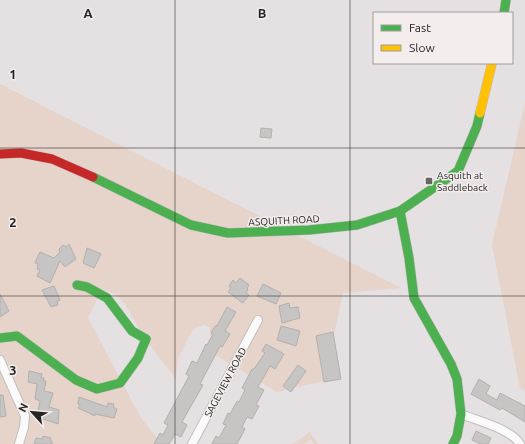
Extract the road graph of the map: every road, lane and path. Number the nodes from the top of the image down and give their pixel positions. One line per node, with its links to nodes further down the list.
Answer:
1 (506, 0): 2 (street)
2 (504, 12)
3 (492, 64): 5 (street, ASQUITH ROAD)
4 (0, 154): 5 (street, ASQUITH ROAD)
5 (400, 210): 10 (street)
6 (77, 285): 8 (street)
7 (258, 320): 12 (street, SAGEVIEW ROAD)
8 (0, 338)
9 (0, 360): 11 (street)
10 (461, 414): 13 (street); 14 (street)
11 (19, 444)
12 (192, 444)
13 (453, 444)
14 (520, 444)

